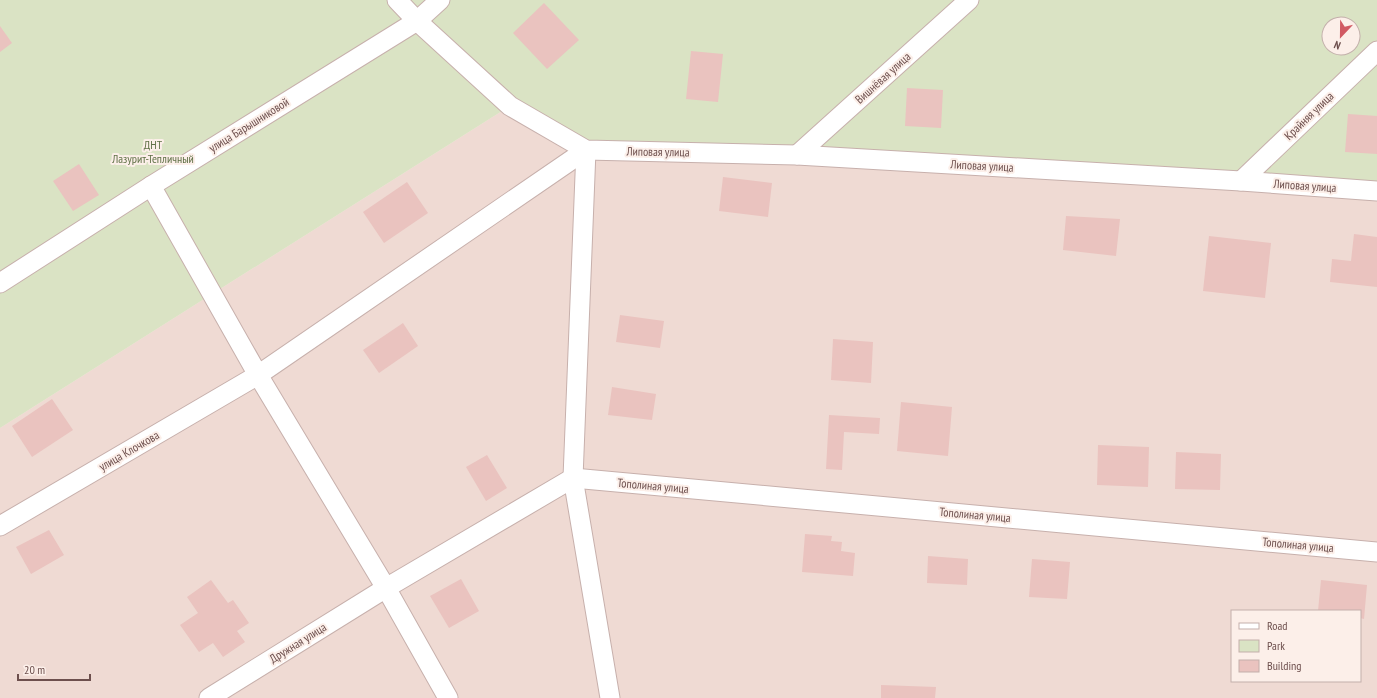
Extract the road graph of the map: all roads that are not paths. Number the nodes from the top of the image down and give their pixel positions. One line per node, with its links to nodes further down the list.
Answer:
1 (397, 0): 4 (street)
2 (440, 0): 4 (street, улица Барышниковой)
3 (969, 0): 7 (street, Вишнёвая улица)
4 (417, 21): 6 (street); 9 (street, улица Барышниковой)
5 (1377, 51): 8 (street, Крайняя улица)
6 (586, 150): 7 (street, Липовая улица); 12 (street, улица Клочкова); 13 (street)
7 (797, 155): 8 (street, Липовая улица)
8 (1241, 181): 10 (street, Липовая улица)
9 (150, 186): 11 (street, улица Барышниковой); 12 (street)
10 (1377, 191)
11 (0, 283)
12 (258, 375): 14 (street, улица Клочкова); 16 (street)
13 (574, 478): 15 (street, Тополиная улица); 16 (street, Дружная улица); 19 (street)
14 (0, 526)
15 (1377, 552)
16 (386, 588): 17 (street, Дружная улица); 18 (street)
17 (209, 698)
18 (448, 698)
19 (610, 698)

